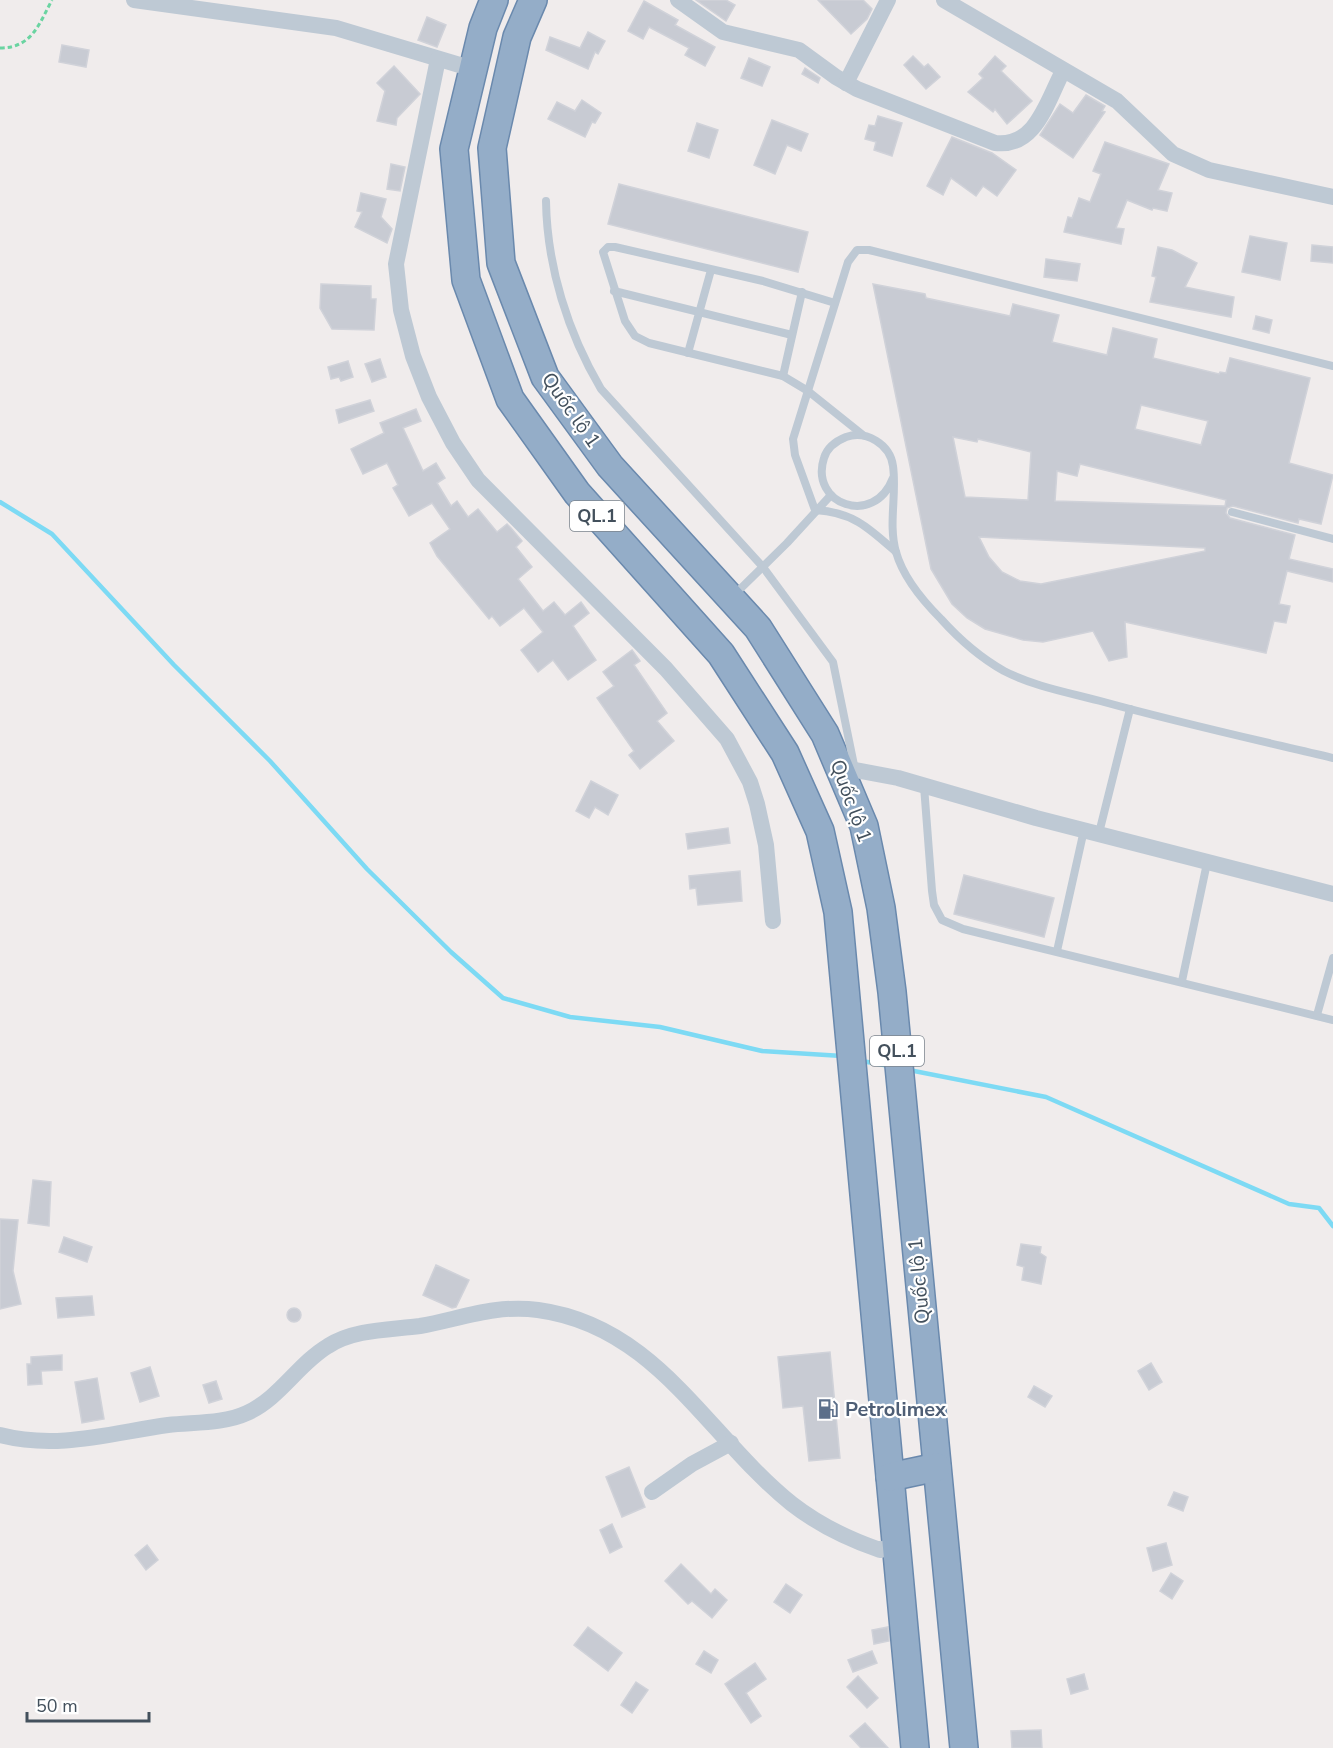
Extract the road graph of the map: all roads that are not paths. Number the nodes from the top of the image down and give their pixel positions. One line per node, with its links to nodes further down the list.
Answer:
1 (134, 0): 7 (street)
2 (494, 0): 8 (highway, Quốc lộ 1 / QL.1)
3 (533, 0): 31 (highway, Quốc lộ 1 / QL.1)
4 (678, 0): 10 (street)
5 (888, 0): 10 (street)
6 (944, 0): 9 (street)
7 (438, 59): 8 (street); 40 (street)
8 (473, 69): 32 (highway, Quốc lộ 1 / QL.1)
9 (1063, 71): 10 (street); 11 (street)
10 (846, 83)
11 (1333, 197)
12 (546, 201): 30 (lane)
13 (711, 270): 14 (lane); 15 (lane); 17 (lane)
14 (614, 291): 17 (lane); 19 (lane)
15 (801, 291): 16 (lane); 18 (lane)
16 (835, 303): 20 (lane); 22 (lane)
17 (699, 312): 18 (lane); 19 (lane)
18 (792, 335): 21 (lane)
19 (688, 353): 21 (lane)
20 (1333, 366)
21 (783, 376): 22 (lane)
22 (808, 391): 23 (lane); 26 (lane)
23 (862, 435): 24 (lane); 25 (lane)
24 (893, 478): 25 (lane); 29 (lane)
25 (831, 495): 26 (lane)
26 (815, 510): 29 (lane); 30 (lane)
27 (1232, 512): 28 (lane)
28 (1333, 539)
29 (896, 552): 33 (lane)
30 (763, 567): 31 (lane); 35 (lane)
31 (731, 598): 32 (highway); 35 (highway, Quốc lộ 1 / QL.1)
32 (700, 631): 49 (highway, Quốc lộ 1 / QL.1)
33 (1130, 709): 34 (lane); 37 (lane)
34 (1333, 758)
35 (848, 769): 36 (street); 48 (highway, Quốc lộ 1 / QL.1)
36 (924, 786): 37 (street); 41 (lane)
37 (1091, 831): 38 (street); 41 (lane)
38 (1207, 863): 39 (street); 43 (lane)
39 (1333, 894)
40 (773, 921)
41 (1057, 951): 43 (lane)
42 (1333, 958): 44 (lane)
43 (1182, 981): 44 (lane)
44 (1317, 1015): 45 (lane)
45 (1333, 1020)
46 (0, 1436): 47 (street)
47 (731, 1443): 50 (street); 51 (street)
48 (937, 1467): 49 (highway); 53 (highway, Quốc lộ 1 / QL.1)
49 (890, 1477): 51 (highway, Quốc lộ 1 / QL.1)
50 (652, 1492)
51 (896, 1545): 52 (highway, Quốc lộ 1 / QL.1)
52 (915, 1748)
53 (964, 1748)

